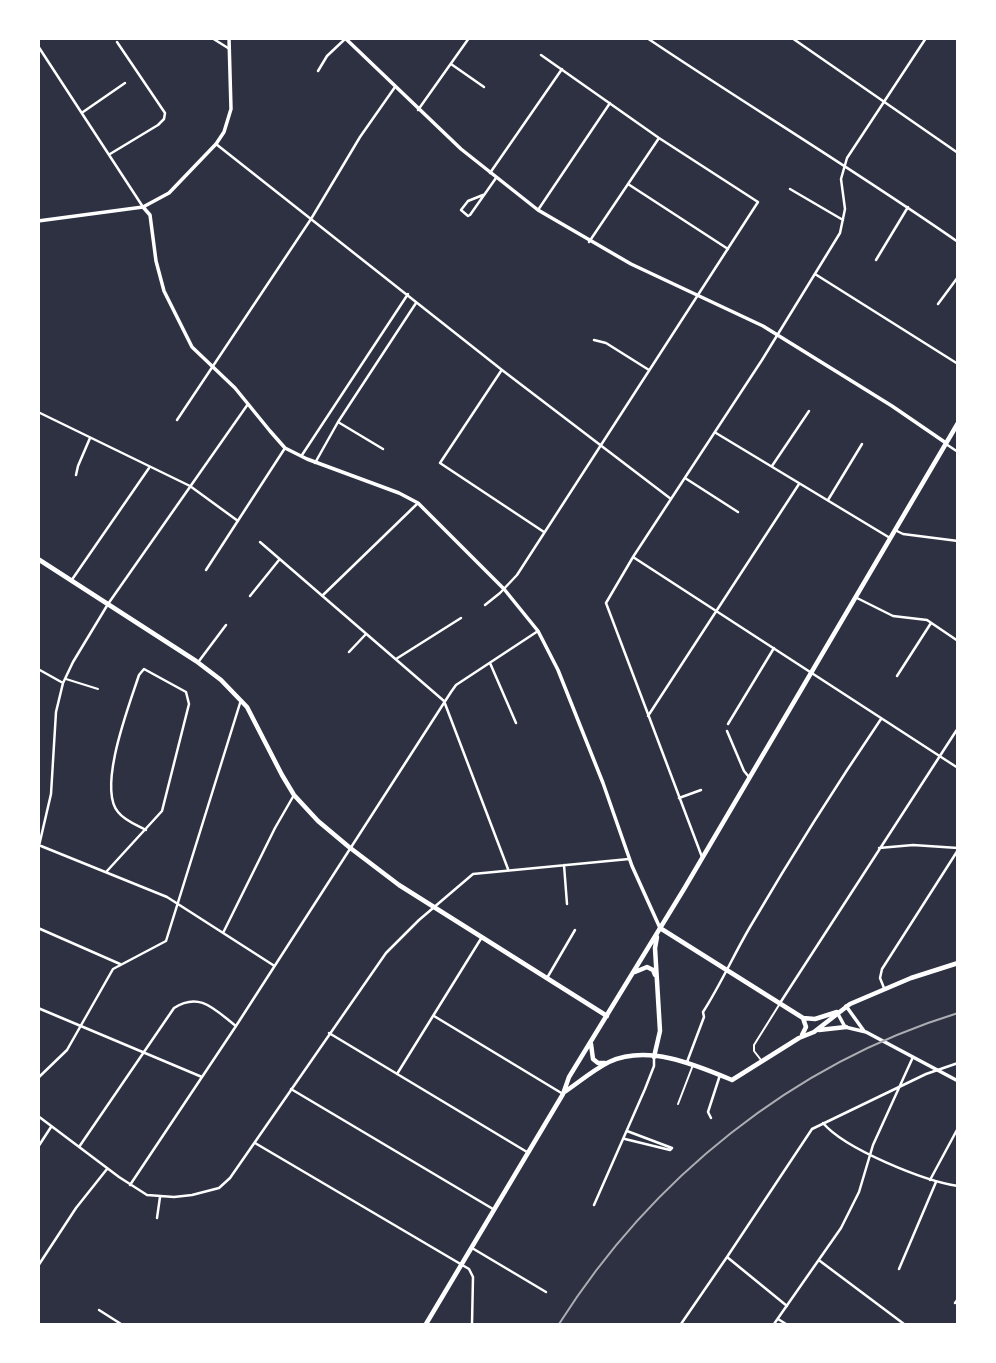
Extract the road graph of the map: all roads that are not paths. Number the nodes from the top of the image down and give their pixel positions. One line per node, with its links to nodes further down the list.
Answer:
1 (212, 38): 10 (street)
2 (229, 38): 10 (street)
3 (469, 38): 12 (street)
4 (647, 38): 26 (street)
5 (792, 38): 18 (street)
6 (926, 38): 18 (street)
7 (345, 39): 14 (street); 16 (street)
8 (117, 42): 25 (street)
9 (38, 46): 21 (street)
10 (228, 48): 23 (street)
11 (541, 55): 13 (street)
12 (451, 64): 17 (street); 20 (street)
13 (562, 69): 19 (street); 27 (street)
14 (318, 71)
15 (125, 83): 21 (street)
16 (395, 87): 20 (street); 35 (street)
17 (484, 88)
18 (884, 101): 24 (street); 26 (street)
19 (610, 103): 22 (street); 34 (street)
20 (418, 110): 27 (street)
21 (83, 112): 25 (street)
22 (659, 138): 29 (street); 40 (street)
23 (216, 144): 32 (street); 35 (street)
24 (957, 153)
25 (110, 154): 32 (street)
26 (844, 165): 33 (street); 36 (street)
27 (490, 174): 28 (street)
28 (496, 178): 31 (street); 34 (street)
29 (628, 184): 38 (street); 40 (street)
30 (790, 189): 36 (street)
31 (483, 195): 31 (street)
32 (143, 206): 37 (street); 51 (street)
33 (908, 207): 39 (street); 41 (street)
34 (538, 210): 38 (street)
35 (311, 219): 44 (street); 51 (street)
36 (843, 220): 42 (street)
37 (38, 221)
38 (589, 242): 45 (street)
39 (957, 242)
40 (727, 249): 45 (street)
41 (876, 260)
42 (815, 274): 48 (street); 50 (street)
43 (957, 277): 47 (street)
44 (408, 294): 46 (street); 68 (street)
45 (698, 296): 48 (street); 53 (street)
46 (416, 301): 52 (street); 58 (street)
47 (938, 304)
48 (776, 334): 60 (street); 62 (street)
49 (594, 341): 53 (street)
50 (957, 364)
51 (214, 367): 54 (street); 57 (street)
52 (502, 370): 64 (street); 82 (street)
53 (649, 370): 64 (street)
54 (248, 404): 65 (street); 75 (street)
55 (809, 411): 71 (street)
56 (38, 412): 61 (street)
57 (177, 421)
58 (338, 422): 66 (street); 69 (street)
59 (957, 424): 62 (main road)
60 (715, 433): 71 (street); 73 (street)
61 (90, 438): 70 (street); 72 (street)
62 (946, 443): 67 (street); 81 (main road)
63 (862, 444): 77 (street)
64 (601, 445): 76 (street); 82 (street)
65 (285, 448): 68 (street); 80 (street)
66 (383, 449)
67 (957, 452)
68 (301, 456): 69 (street)
69 (315, 463): 78 (street)
70 (150, 467): 75 (street); 90 (street)
71 (771, 467): 74 (street)
72 (76, 475)
73 (685, 478): 76 (street); 79 (street)
74 (799, 484): 77 (street); 97 (street)
75 (190, 486): 80 (street); 95 (street)
76 (671, 499): 86 (street)
77 (828, 500): 83 (street)
78 (418, 503): 91 (street); 93 (street)
79 (738, 512)
80 (238, 521): 89 (street)
81 (895, 530): 83 (main road); 84 (street)
82 (544, 532): 91 (street)
83 (890, 538): 94 (main road)
84 (957, 541)
85 (260, 542): 88 (street)
86 (633, 557): 97 (street); 116 (street)
87 (38, 559): 90 (main road)
88 (279, 560): 92 (street); 93 (street)
89 (206, 570)
90 (71, 581): 95 (main road)
91 (504, 589): 96 (street); 101 (street)
92 (250, 596)
93 (322, 596): 102 (street)
94 (855, 597): 99 (street); 110 (main road)
95 (107, 604): 107 (main road); 112 (street)
96 (485, 605)
97 (716, 611): 104 (street); 116 (street)
98 (461, 618): 106 (street)
99 (930, 622): 103 (street); 111 (street)
100 (226, 625): 107 (street)
101 (538, 631): 108 (street); 135 (street)
102 (366, 634): 105 (street); 106 (street)
103 (957, 640)
104 (774, 648): 110 (street); 119 (street)
105 (349, 652)
106 (396, 659): 115 (street)
107 (198, 662): 114 (main road)
108 (490, 663): 115 (street); 118 (street)
109 (38, 669): 112 (street)
110 (811, 671): 117 (street); 124 (main road)
111 (897, 676)
112 (64, 680): 113 (street); 129 (street)
113 (98, 689)
114 (241, 700): 126 (main road); 139 (street)
115 (444, 701): 130 (street); 137 (street)
116 (647, 717): 127 (street)
117 (881, 719): 122 (street); 150 (street)
118 (516, 723)
119 (728, 724)
120 (957, 728): 122 (street)
121 (727, 731): 124 (street)
122 (938, 756): 123 (street); 131 (street)
123 (957, 768)
124 (749, 777): 134 (main road)
125 (701, 790): 127 (street)
126 (294, 795): 130 (main road); 145 (street)
127 (679, 798): 134 (street)
128 (146, 830): 128 (street); 138 (street)
129 (40, 845): 133 (street); 138 (street)
130 (349, 847): 141 (main road); 149 (street)
131 (879, 848): 132 (street); 155 (street)
132 (957, 849): 154 (street)
133 (38, 850)
134 (702, 857): 143 (main road)
135 (630, 859): 136 (street); 143 (street)
136 (564, 865): 137 (street); 140 (street)
137 (508, 869): 141 (street)
138 (107, 871): 139 (street)
139 (179, 904): 145 (street); 148 (street)
140 (567, 904)
141 (434, 908): 146 (main road); 167 (street)
142 (38, 928): 148 (street)
143 (660, 928): 150 (main road); 151 (main road); 153 (main road)
144 (575, 930): 152 (street)
145 (223, 933): 149 (street)
146 (482, 937): 152 (main road); 159 (street)
147 (957, 963): 154 (main road)
148 (120, 964): 162 (street)
149 (273, 965): 163 (street)
150 (726, 970): 155 (main road); 175 (street)
151 (634, 972): 153 (main road); 160 (main road)
152 (547, 978): 160 (main road)
153 (657, 979): 171 (main road)
154 (884, 988): 156 (main road)
155 (780, 1003): 161 (main road); 173 (street)
156 (846, 1006): 158 (main road); 166 (street)
157 (38, 1008): 162 (street)
158 (838, 1012): 161 (main road); 164 (street); 165 (main road)
159 (433, 1016): 179 (street); 186 (street)
160 (607, 1016): 169 (main road)
161 (803, 1018): 168 (main road)
162 (82, 1025): 170 (street); 182 (street)
163 (236, 1026): 170 (street); 181 (street)
164 (846, 1027): 165 (main road); 166 (street)
165 (814, 1032): 168 (main road)
166 (866, 1032): 172 (street)
167 (329, 1033): 179 (street); 185 (street)
168 (799, 1038): 173 (main road)
169 (591, 1043): 174 (main road); 186 (main road)
170 (144, 1051): 181 (street); 197 (street)
171 (654, 1057): 174 (main road); 175 (main road); 193 (street)
172 (913, 1057): 178 (street); 184 (street)
173 (762, 1060): 180 (main road)
174 (610, 1062): 186 (main road)
175 (687, 1062): 177 (main road)
176 (957, 1063): 178 (street)
177 (693, 1064): 180 (main road); 187 (street)
178 (936, 1070): 183 (street); 184 (street)
179 (397, 1074): 198 (street)
180 (720, 1075): 189 (street)
181 (202, 1077): 203 (street)
182 (38, 1078)
183 (957, 1082)
184 (899, 1087): 190 (street); 199 (street)
185 (291, 1090): 195 (street); 207 (street)
186 (563, 1094): 198 (main road)
187 (678, 1104)
188 (38, 1116): 191 (street)
189 (711, 1118)
190 (823, 1123): 199 (street); 211 (street)
191 (51, 1128): 196 (street); 197 (street)
192 (957, 1128): 201 (street)
193 (627, 1131): 194 (street); 194 (street)
194 (624, 1138): 206 (street)
195 (254, 1143): 205 (street); 214 (street)
196 (38, 1147)
197 (79, 1147): 200 (street)
198 (527, 1152): 207 (main road)
199 (872, 1154): 201 (street); 213 (street)
200 (107, 1168): 203 (street); 212 (street)
201 (930, 1180): 202 (street)
202 (936, 1182): 204 (street); 216 (street)
203 (130, 1185): 205 (street)
204 (957, 1186)
205 (160, 1197): 208 (street)
206 (594, 1205)
207 (493, 1210): 209 (main road)
208 (157, 1218)
209 (472, 1248): 214 (main road); 217 (street)
210 (38, 1255): 212 (street)
211 (727, 1257): 218 (street); 224 (street)
212 (43, 1258): 215 (street)
213 (819, 1261): 218 (street); 227 (street)
214 (461, 1265): 222 (main road); 223 (street)
215 (38, 1266)
216 (898, 1269)
217 (546, 1292)
218 (787, 1306): 220 (street)
219 (99, 1310): 221 (street)
220 (778, 1319): 225 (street); 226 (street)
221 (121, 1325)
222 (426, 1325)
223 (472, 1325)
224 (681, 1325)
225 (774, 1325)
226 (786, 1325)
227 (904, 1325)

